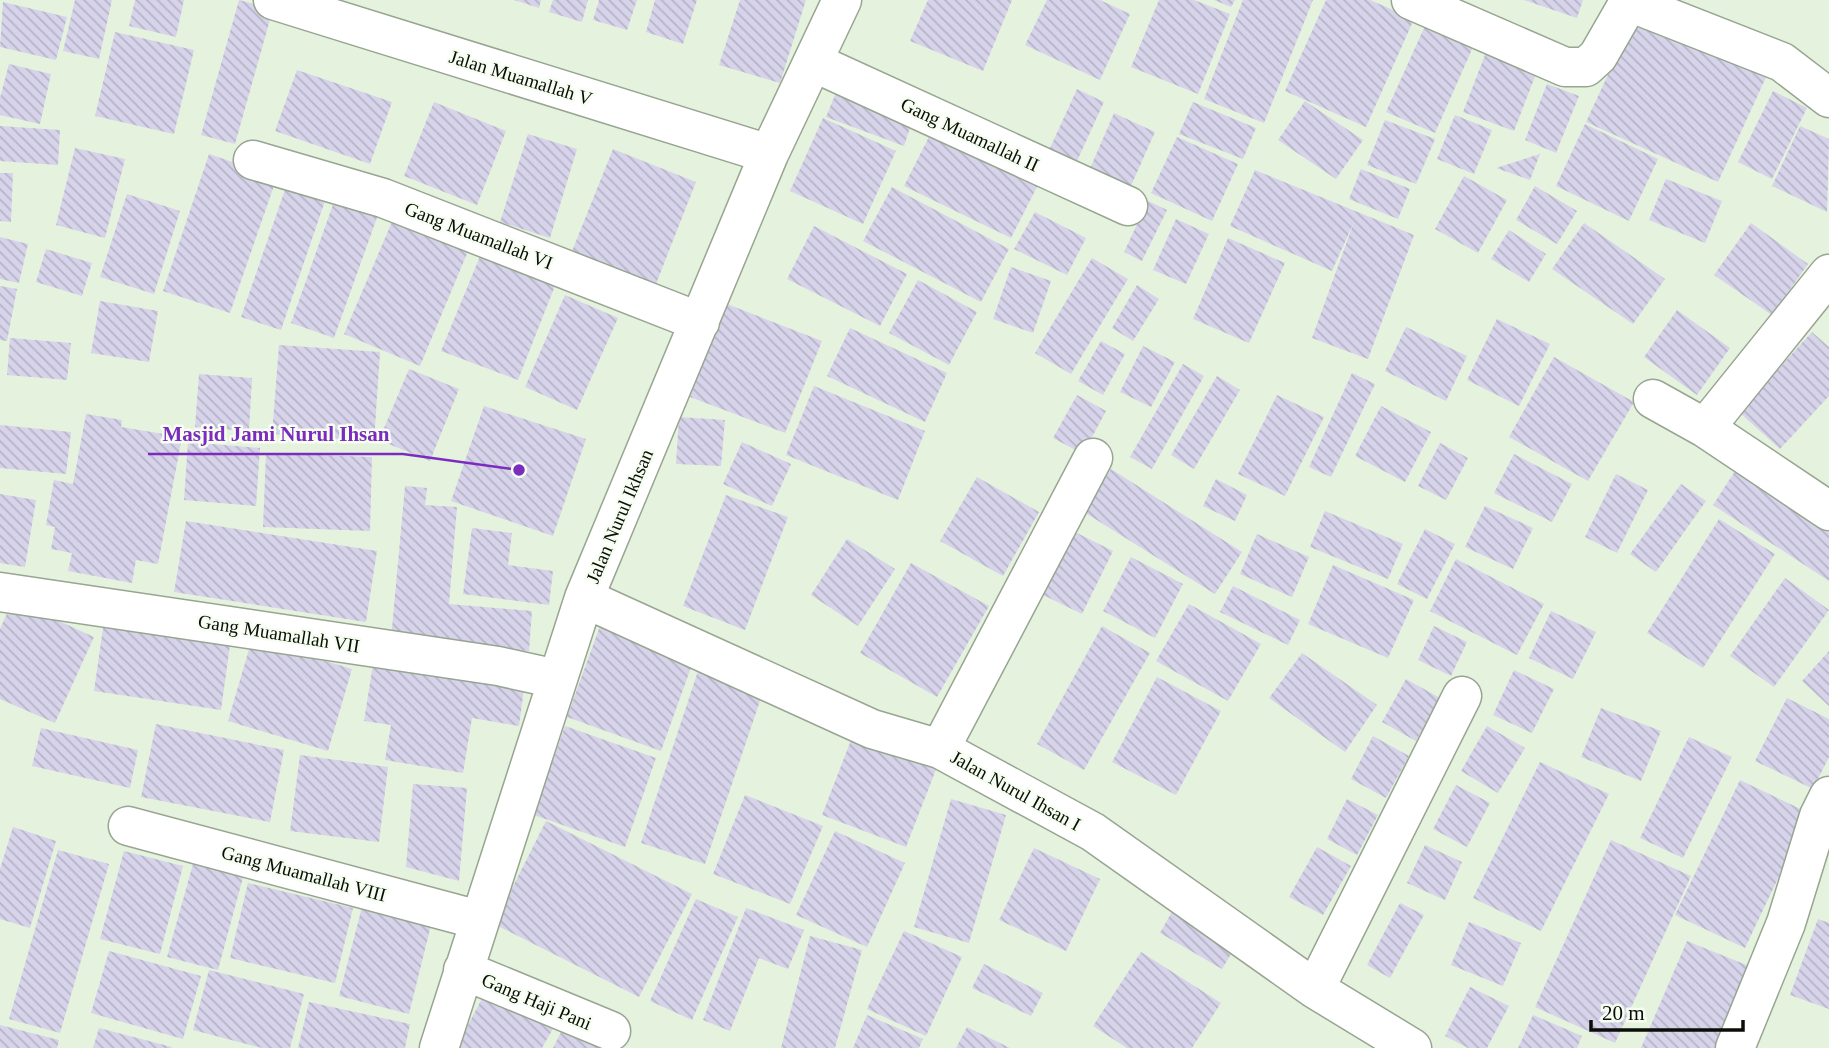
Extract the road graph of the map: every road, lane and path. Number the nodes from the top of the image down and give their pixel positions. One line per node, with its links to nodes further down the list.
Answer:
1 (273, 0): 7 (street, Jalan Muamallah V)
2 (842, 0): 5 (street, Jalan Nurul Ikhsan)
3 (1411, 0): 4 (street)
4 (1629, 1): 6 (street)
5 (813, 62): 7 (street, Jalan Nurul Ikhsan); 9 (street, Gang Muamallah II)
6 (1829, 98)
7 (769, 155): 11 (street, Jalan Nurul Ikhsan)
8 (253, 160): 11 (street, Gang Muamallah VI)
9 (1128, 206)
10 (1829, 274): 13 (street)
11 (700, 322): 17 (street, Jalan Nurul Ikhsan)
12 (1653, 399): 13 (street)
13 (1705, 428): 15 (street)
14 (1093, 458): 20 (street)
15 (1829, 511)
16 (0, 592): 18 (street, Gang Muamallah VII)
17 (584, 598): 18 (street, Jalan Nurul Ikhsan); 20 (street, Jalan Nurul Ihsan I)
18 (557, 678): 23 (street, Jalan Nurul Ikhsan)
19 (1462, 696): 25 (street)
20 (940, 749): 25 (street, Jalan Nurul Ihsan I)
21 (1829, 796): 29 (street)
22 (128, 825): 23 (street, Gang Muamallah VIII)
23 (479, 920): 24 (street, Jalan Nurul Ikhsan)
24 (463, 970): 26 (street, Gang Haji Pani); 27 (street, Jalan Nurul Ikhsan)
25 (1315, 989): 28 (street, Jalan Nurul Ihsan I)
26 (611, 1031)
27 (439, 1048)
28 (1412, 1048)
29 (1735, 1048)

